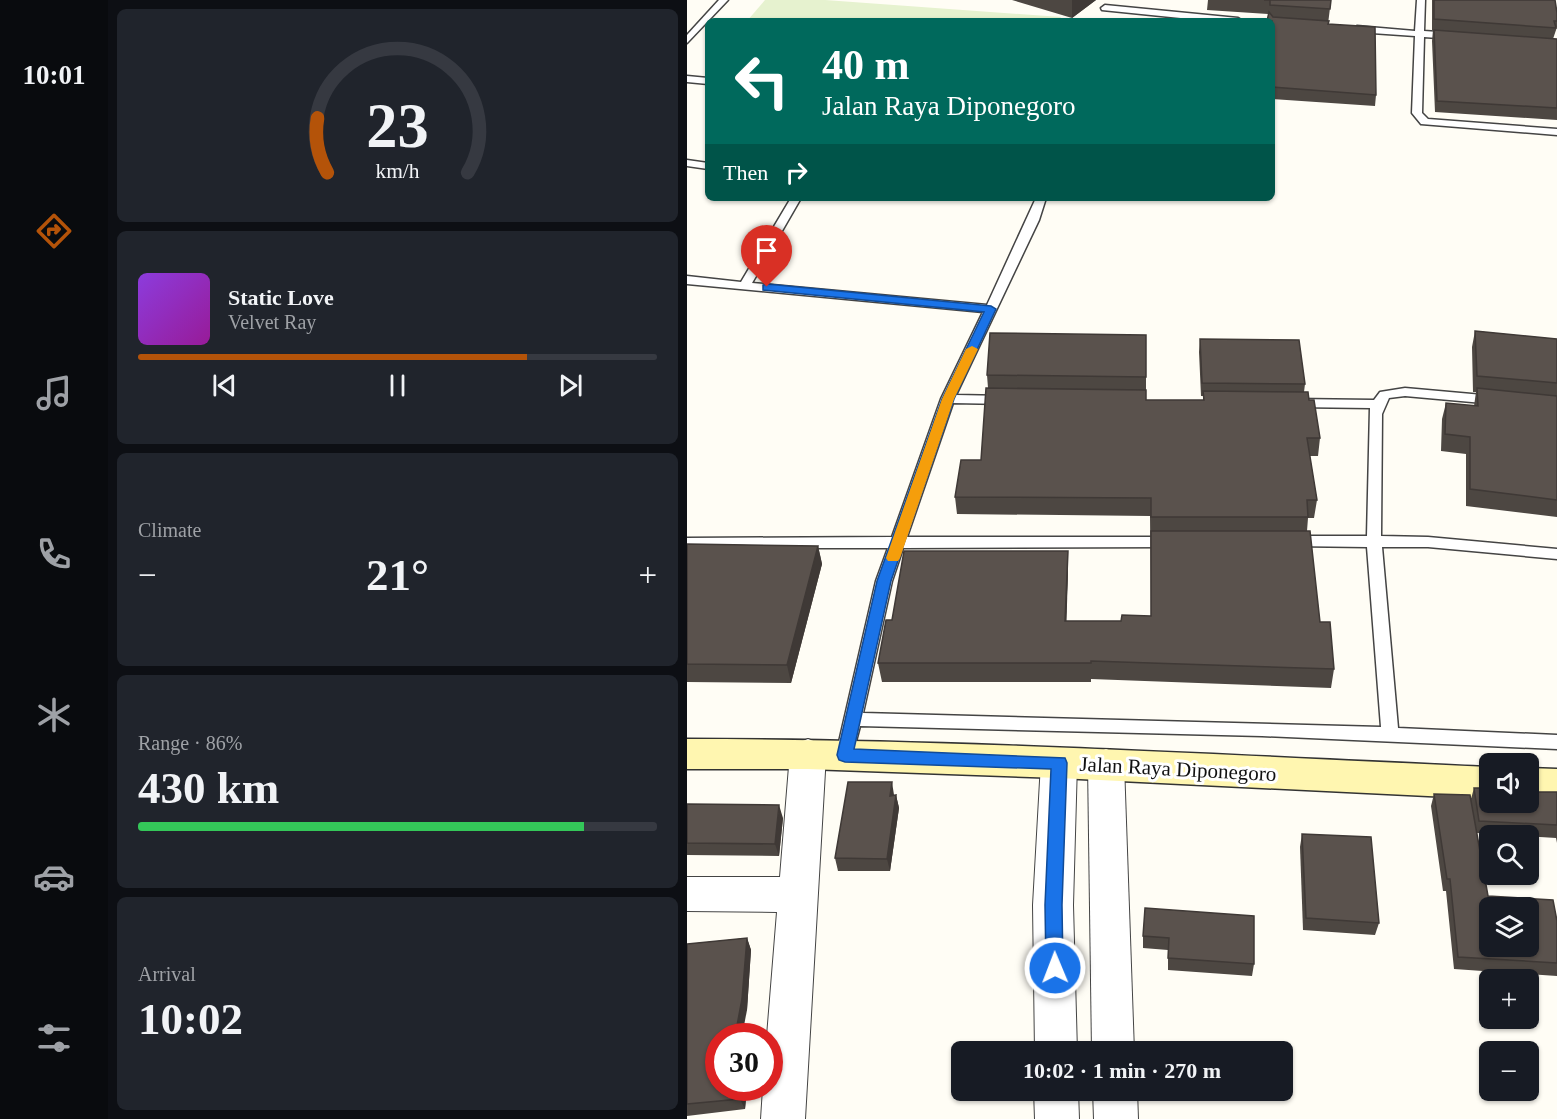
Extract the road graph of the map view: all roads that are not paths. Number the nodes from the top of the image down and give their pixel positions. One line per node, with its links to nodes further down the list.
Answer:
1 (724, 0): 4 (lane)
2 (1421, 0): 8 (lane)
3 (1105, 7): 5 (lane)
4 (707, 18)
5 (1209, 18)
6 (705, 21): 10 (lane)
7 (1352, 29): 8 (lane)
8 (1420, 34): 9 (lane); 13 (lane)
9 (1466, 37)
10 (687, 40)
11 (687, 79): 12 (lane)
12 (705, 81)
13 (1557, 132)
14 (687, 163): 15 (lane)
15 (705, 166)
16 (794, 201): 19 (lane)
17 (1040, 201): 20 (lane)
18 (687, 280): 19 (lane)
19 (745, 285): 20 (lane)
20 (991, 309): 21 (lane)
21 (948, 399): 22 (lane); 30 (lane)
22 (1020, 400)
23 (1510, 402): 25 (lane)
24 (1283, 403): 25 (lane)
25 (1378, 404): 28 (lane)
26 (1278, 541): 28 (lane)
27 (1183, 542): 30 (lane)
28 (1374, 542): 31 (lane); 33 (lane)
29 (687, 543): 30 (lane)
30 (898, 544): 32 (lane)
31 (1557, 554)
32 (853, 719): 33 (lane); 36 (lane)
33 (1390, 735): 34 (lane)
34 (1557, 742)
35 (687, 754): 36 (street, Jalan Raya Diponegoro)
36 (827, 755): 37 (street, Jalan Raya Diponegoro); 43 (street)
37 (1059, 763): 38 (street, Jalan Raya Diponegoro); 44 (street)
38 (1106, 765): 39 (street, Jalan Raya Diponegoro); 45 (street)
39 (1479, 783)
40 (1539, 784): 41 (street)
41 (1557, 785)
42 (687, 894): 43 (street)
43 (799, 896): 48 (street)
44 (1056, 1041)
45 (1113, 1041)
46 (1056, 1101): 49 (street)
47 (1115, 1101): 50 (street)
48 (783, 1119)
49 (1057, 1119)
50 (1116, 1119)

